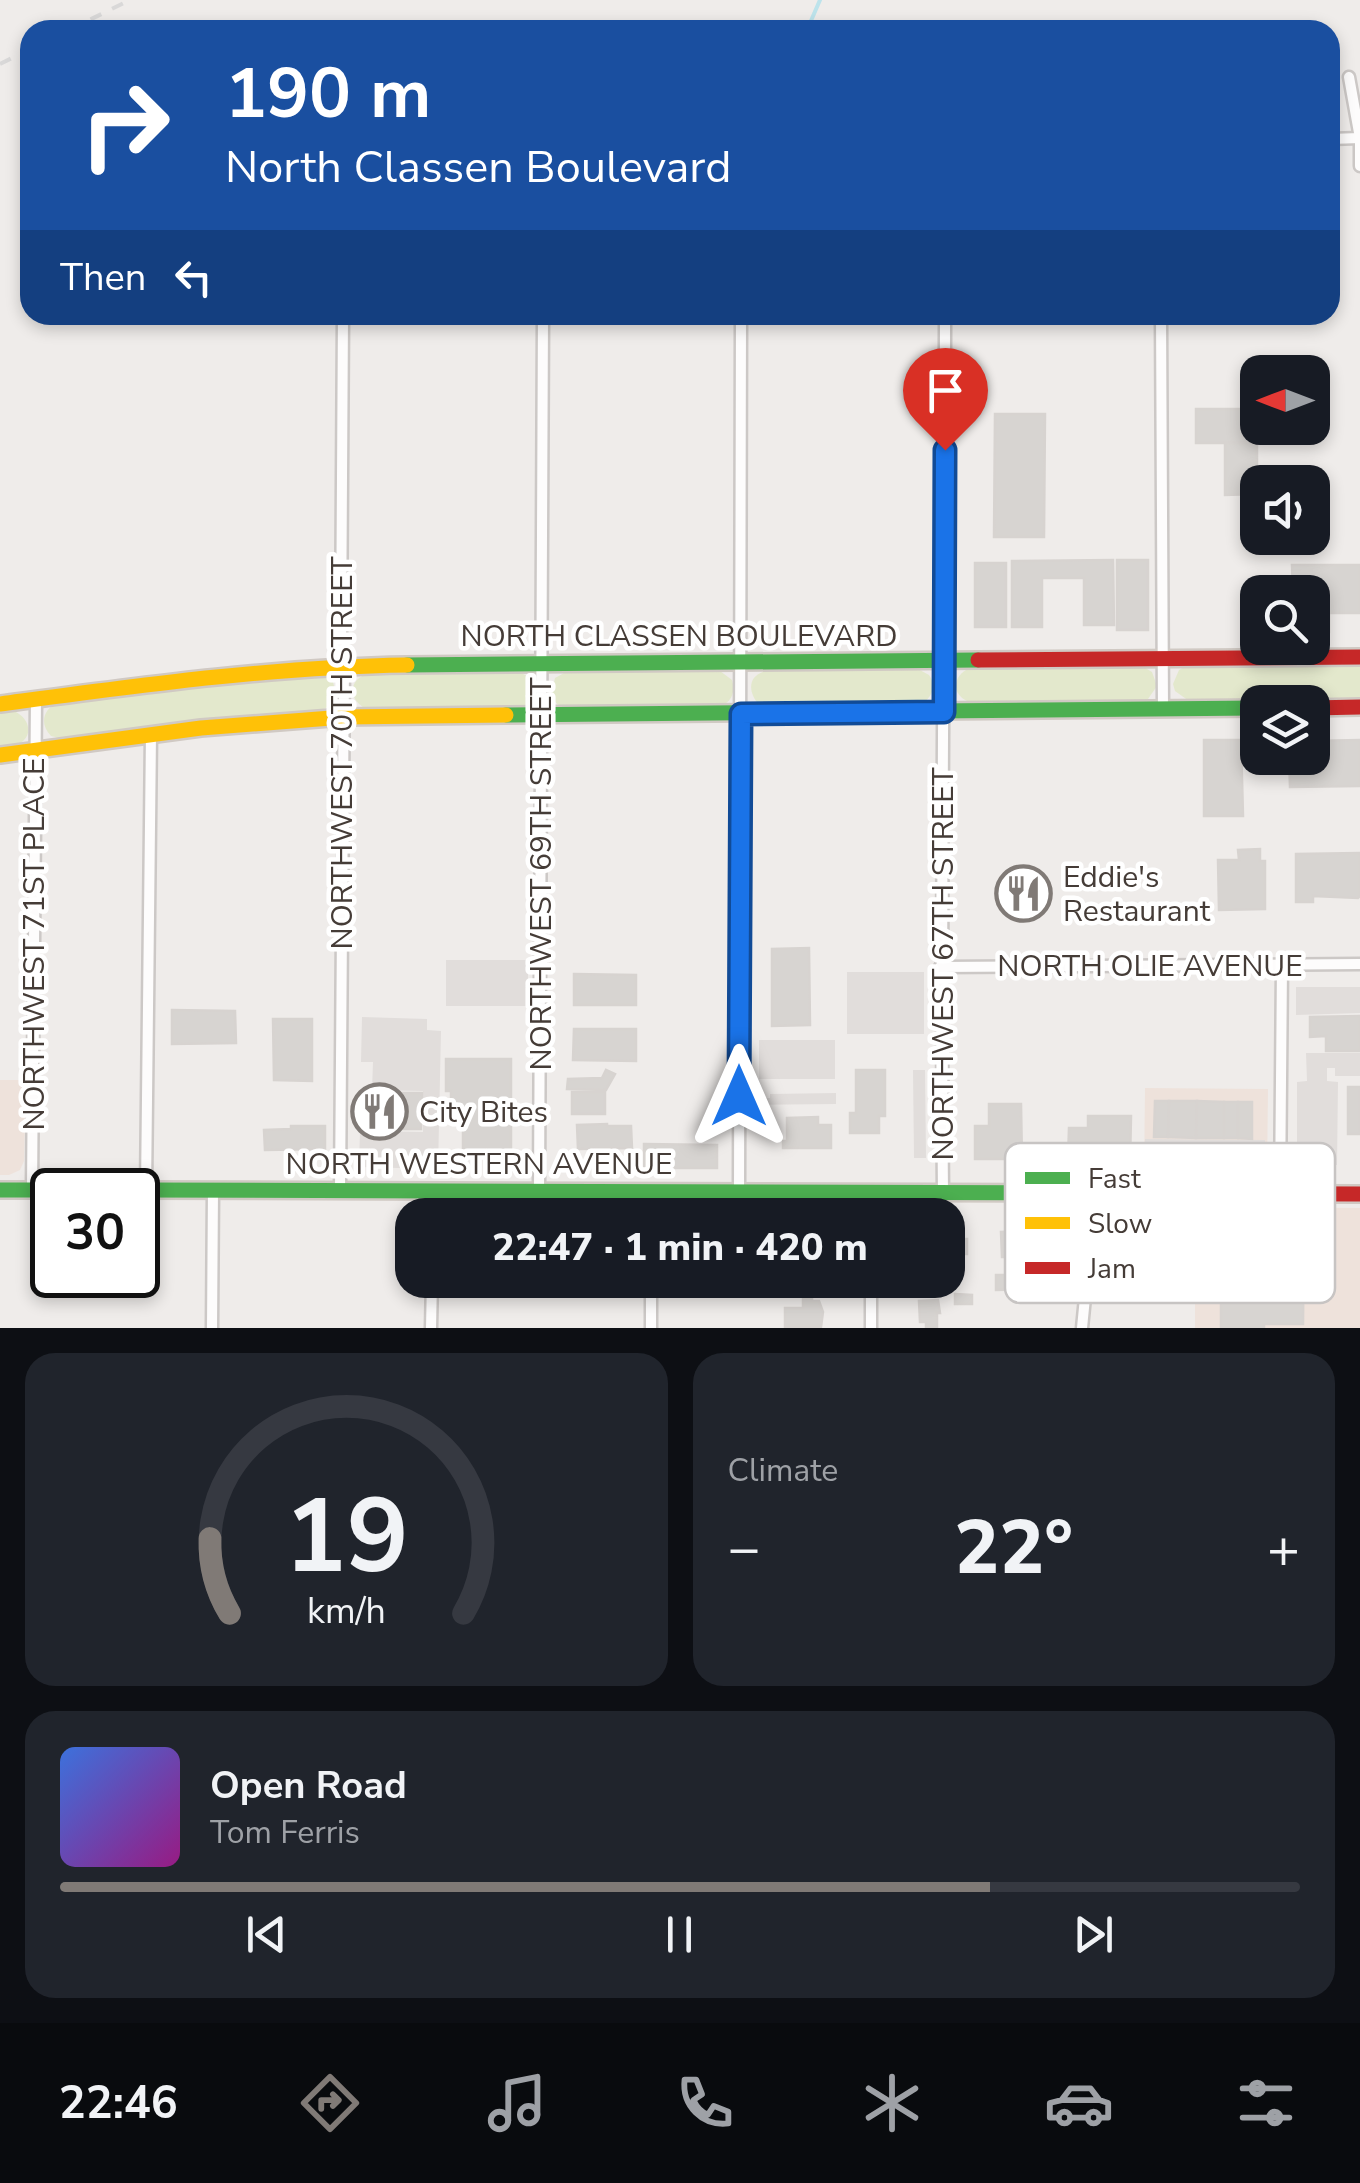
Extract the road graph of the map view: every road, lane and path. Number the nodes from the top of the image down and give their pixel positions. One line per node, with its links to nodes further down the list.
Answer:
1 (1349, 77): 2 (street)
2 (1360, 138): 3 (street)
3 (1360, 166)
4 (343, 325): 14 (street, NORTHWEST 70TH STREET)
5 (543, 325): 12 (street, NORTHWEST 69TH STREET)
6 (741, 325): 13 (street)
7 (945, 325): 11 (street, NORTHWEST 67TH STREET)
8 (1161, 325): 10 (street)
9 (1360, 657): 10 (street, NORTH CLASSEN BOULEVARD)
10 (1164, 660): 11 (street, NORTH CLASSEN BOULEVARD); 20 (street)
11 (945, 662): 13 (street, NORTH CLASSEN BOULEVARD); 21 (street, NORTHWEST 67TH STREET)
12 (542, 664): 13 (street, NORTH CLASSEN BOULEVARD); 14 (street, NORTH CLASSEN BOULEVARD); 23 (street, NORTHWEST 69TH STREET)
13 (741, 664): 22 (street)
14 (344, 666): 15 (street, NORTH CLASSEN BOULEVARD); 24 (street, NORTHWEST 70TH STREET)
15 (36, 699): 16 (street, NORTH CLASSEN BOULEVARD); 26 (street, NORTHWEST 71ST PLACE)
16 (0, 704)
17 (1360, 707): 19 (street)
18 (1240, 708): 20 (street)
19 (1330, 708)
20 (1164, 710): 21 (street)
21 (944, 712): 22 (street); 30 (street, NORTHWEST 67TH STREET)
22 (741, 714): 23 (street); 45 (street)
23 (542, 715): 24 (street); 40 (street, NORTHWEST 69TH STREET)
24 (344, 717): 25 (street); 38 (street, NORTHWEST 70TH STREET)
25 (151, 734): 26 (street); 33 (street)
26 (35, 750): 27 (street); 32 (street, NORTHWEST 71ST PLACE)
27 (0, 755)
28 (1360, 964): 29 (street, NORTH OLIE AVENUE)
29 (1282, 966): 30 (street, NORTH OLIE AVENUE); 31 (street)
30 (940, 967): 43 (street, NORTHWEST 67TH STREET)
31 (1280, 1143)
32 (32, 1168)
33 (142, 1168)
34 (0, 1190): 35 (street)
35 (30, 1190)
36 (160, 1190): 37 (street, NORTH WESTERN AVENUE)
37 (212, 1190): 38 (street, NORTH WESTERN AVENUE); 53 (street)
38 (340, 1191): 39 (street, NORTH WESTERN AVENUE)
39 (432, 1192): 40 (street, NORTH WESTERN AVENUE); 46 (street)
40 (538, 1192): 41 (street, NORTH WESTERN AVENUE)
41 (651, 1192): 45 (street, NORTH WESTERN AVENUE); 47 (street)
42 (871, 1192): 43 (street, NORTH WESTERN AVENUE); 45 (street, NORTH WESTERN AVENUE); 48 (street)
43 (943, 1192): 44 (street, NORTH WESTERN AVENUE)
44 (1005, 1192)
45 (738, 1193)
46 (432, 1198)
47 (651, 1198)
48 (871, 1198)
49 (432, 1298): 54 (street)
50 (651, 1298): 55 (street)
51 (871, 1298): 56 (street)
52 (1084, 1303): 57 (street)
53 (212, 1328)
54 (432, 1328)
55 (651, 1328)
56 (871, 1328)
57 (1082, 1328)

